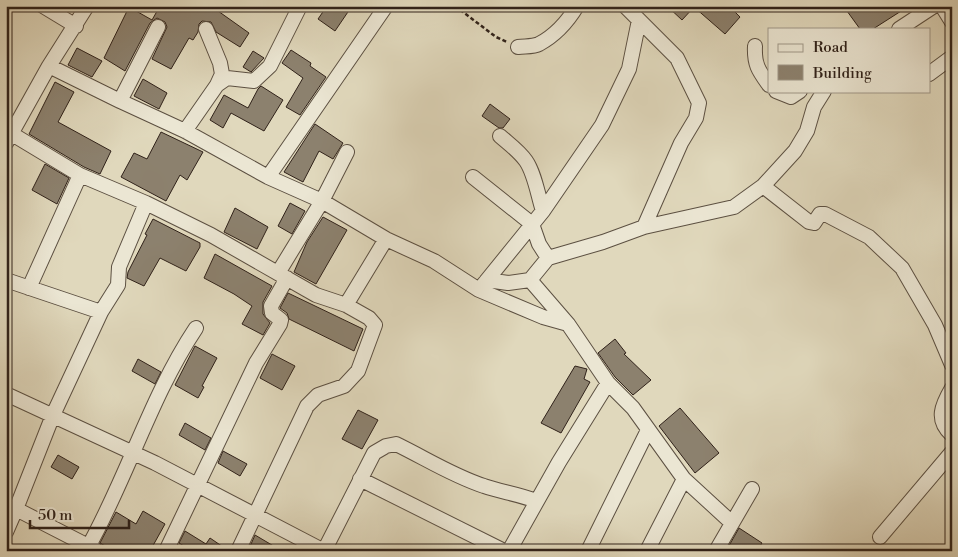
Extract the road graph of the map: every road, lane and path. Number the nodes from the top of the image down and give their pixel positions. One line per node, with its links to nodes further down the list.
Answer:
1 (43, 6): 12 (street)
2 (87, 6): 12 (street)
3 (300, 6): 22 (street)
4 (386, 6): 32 (street)
5 (455, 6): 16 (path)
6 (577, 6): 16 (street)
7 (625, 6): 10 (street)
8 (934, 6): 14 (street)
9 (942, 6): 11 (street)
10 (639, 20): 37 (street); 39 (street)
11 (952, 22)
12 (76, 26): 19 (street)
13 (158, 27): 26 (street)
14 (901, 28)
15 (206, 29): 22 (street)
16 (518, 46)
17 (755, 46): 21 (street)
18 (952, 57): 20 (street)
19 (49, 66): 26 (street); 29 (street)
20 (930, 73)
21 (768, 84)
22 (217, 85): 27 (street)
23 (778, 92): 24 (street)
24 (798, 92)
25 (823, 92): 34 (street)
26 (120, 101): 27 (street)
27 (185, 130): 32 (street)
28 (500, 136): 37 (street)
29 (9, 138): 31 (street)
30 (347, 152): 35 (street)
31 (80, 175): 36 (street); 46 (street)
32 (268, 177): 35 (street)
33 (473, 177): 38 (street)
34 (764, 186): 39 (street); 51 (street)
35 (322, 201): 40 (street); 42 (street)
36 (146, 203): 42 (street); 48 (street)
37 (543, 211): 38 (street)
38 (532, 224): 41 (street); 45 (street)
39 (644, 227): 41 (street)
40 (386, 239): 45 (street); 47 (street)
41 (548, 258): 44 (street)
42 (283, 276): 47 (street); 62 (street)
43 (6, 280): 46 (street)
44 (530, 280): 45 (street); 49 (street)
45 (483, 285): 49 (street)
46 (29, 288): 48 (street)
47 (346, 305): 66 (street)
48 (101, 312): 55 (street)
49 (568, 324): 52 (street)
50 (196, 328): 59 (street)
51 (952, 365)
52 (608, 383): 56 (street); 64 (street)
53 (952, 388): 57 (street)
54 (6, 394): 55 (street)
55 (53, 415): 59 (street); 65 (street)
56 (648, 430): 61 (street); 76 (street)
57 (952, 435)
58 (952, 452): 69 (street)
59 (134, 453): 62 (street); 70 (street)
60 (360, 479): 64 (street); 73 (street); 74 (street)
61 (684, 479): 67 (street); 77 (street)
62 (197, 485): 66 (street); 71 (street)
63 (752, 489): 67 (street)
64 (536, 501): 75 (street)
65 (11, 507): 68 (street); 70 (street)
66 (255, 515): 72 (street); 73 (street)
67 (732, 523): 78 (street)
68 (6, 532)
69 (880, 538)
70 (91, 549)
71 (166, 551)
72 (238, 551)
73 (324, 551)
74 (504, 551)
75 (509, 551)
76 (588, 551)
77 (647, 551)
78 (716, 551)

